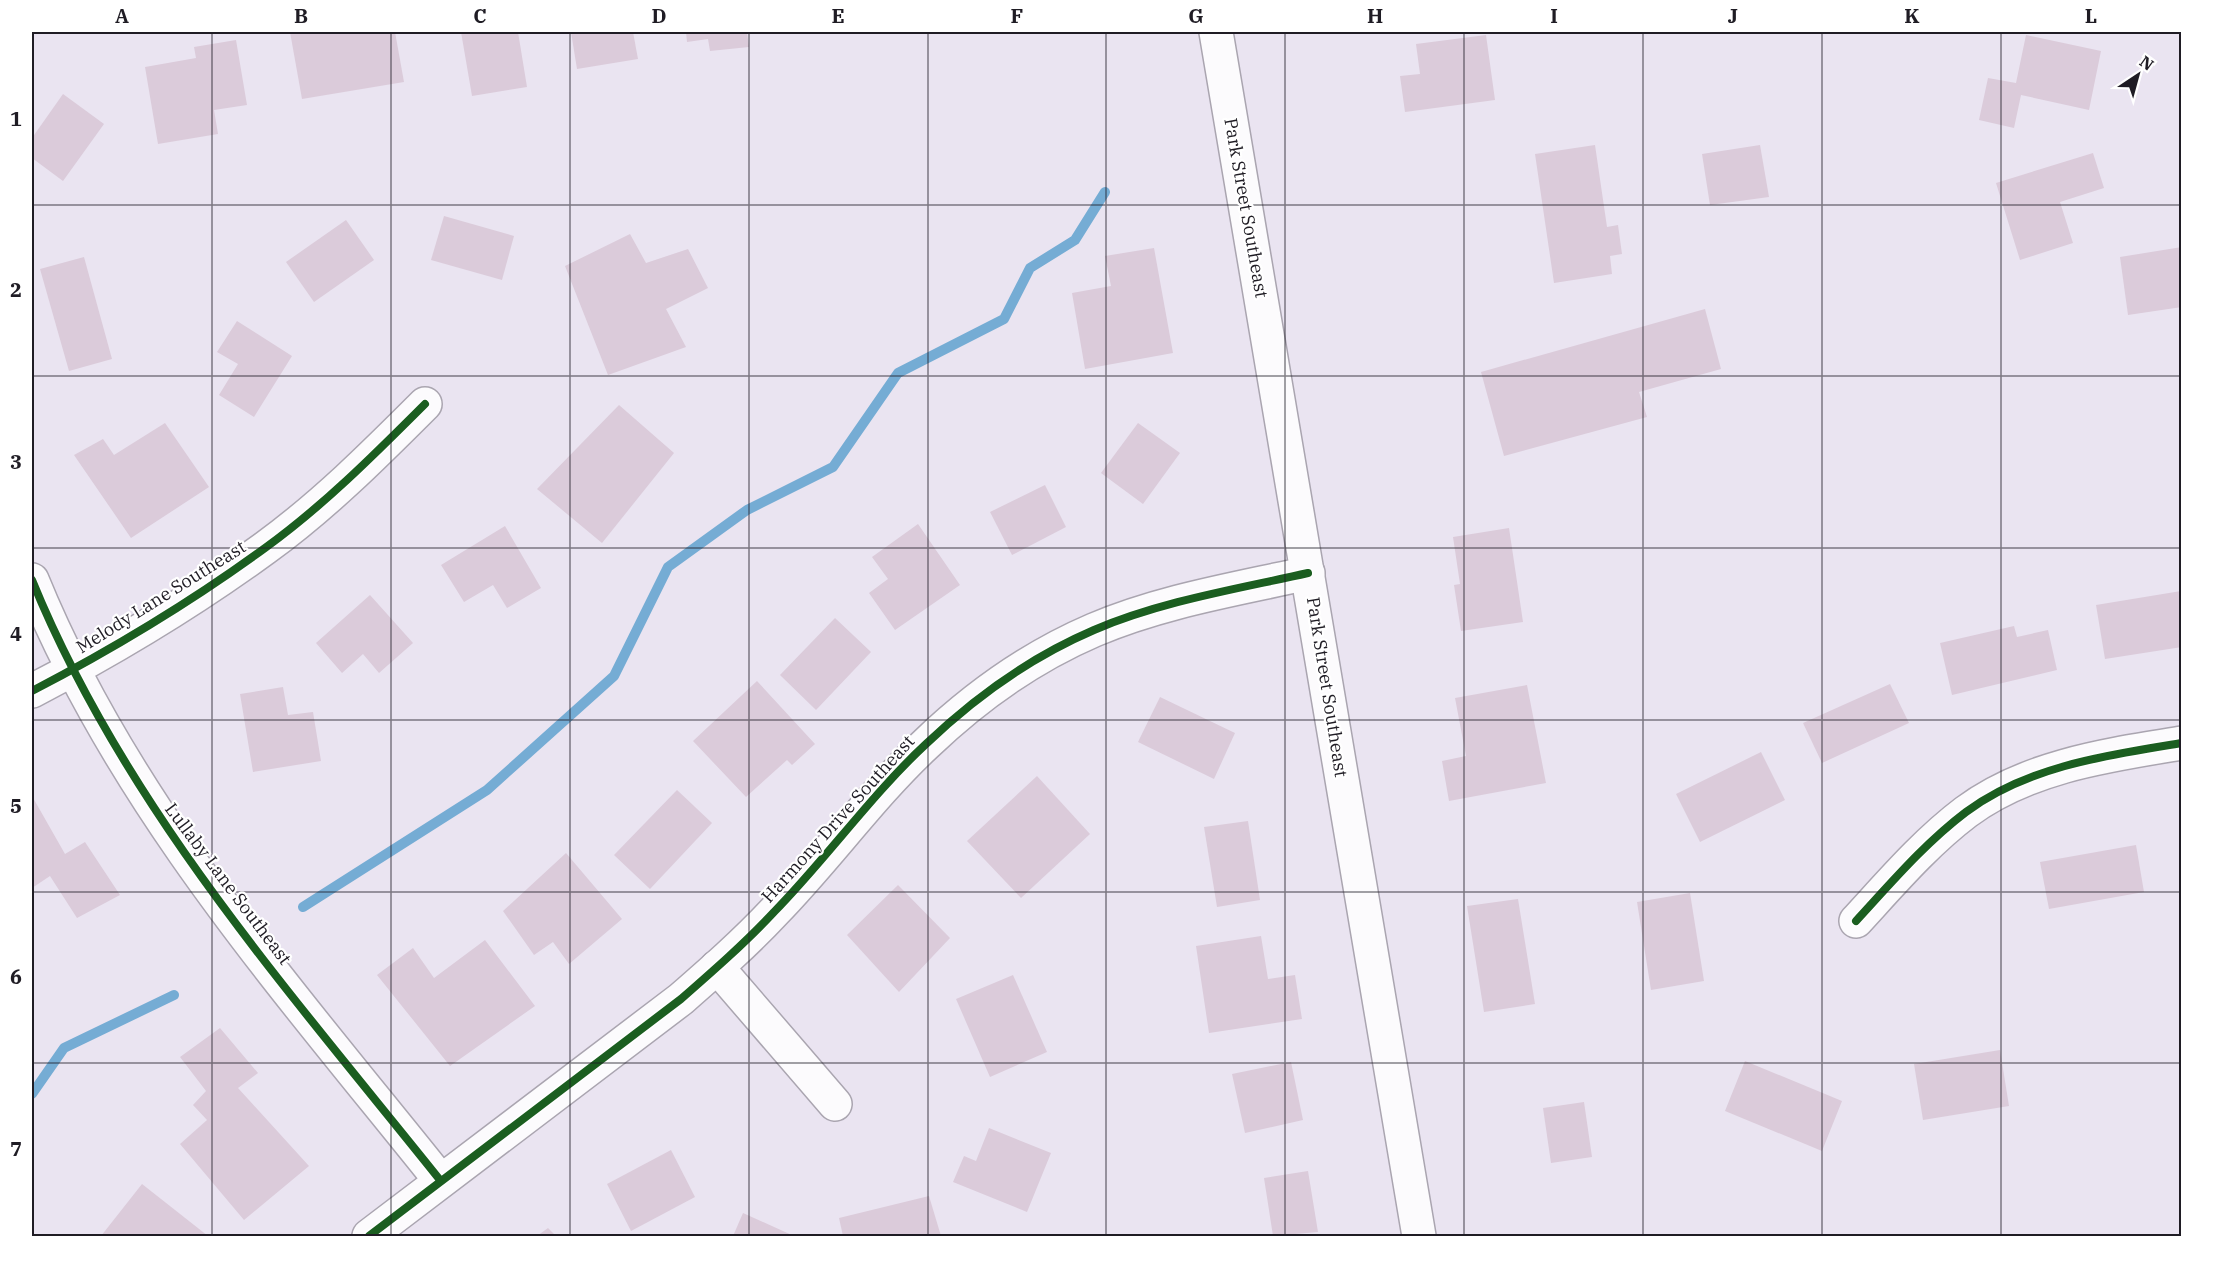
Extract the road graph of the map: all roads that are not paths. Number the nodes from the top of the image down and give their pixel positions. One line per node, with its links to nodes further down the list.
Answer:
1 (1216, 32): 3 (street, Park Street Southeast)
2 (425, 404): 5 (street, Melody Lane Southeast)
3 (1308, 573): 9 (street, Harmony Drive Southeast); 13 (street, Park Street Southeast)
4 (32, 580): 5 (street, Lullaby Lane Southeast)
5 (72, 670): 6 (street, Melody Lane Southeast); 11 (street, Lullaby Lane Southeast)
6 (32, 692)
7 (2181, 742): 8 (street)
8 (1856, 921)
9 (717, 967): 10 (street); 11 (street, Harmony Drive Southeast)
10 (835, 1104)
11 (440, 1180): 12 (street, Harmony Drive Southeast)
12 (369, 1236)
13 (1419, 1236)

